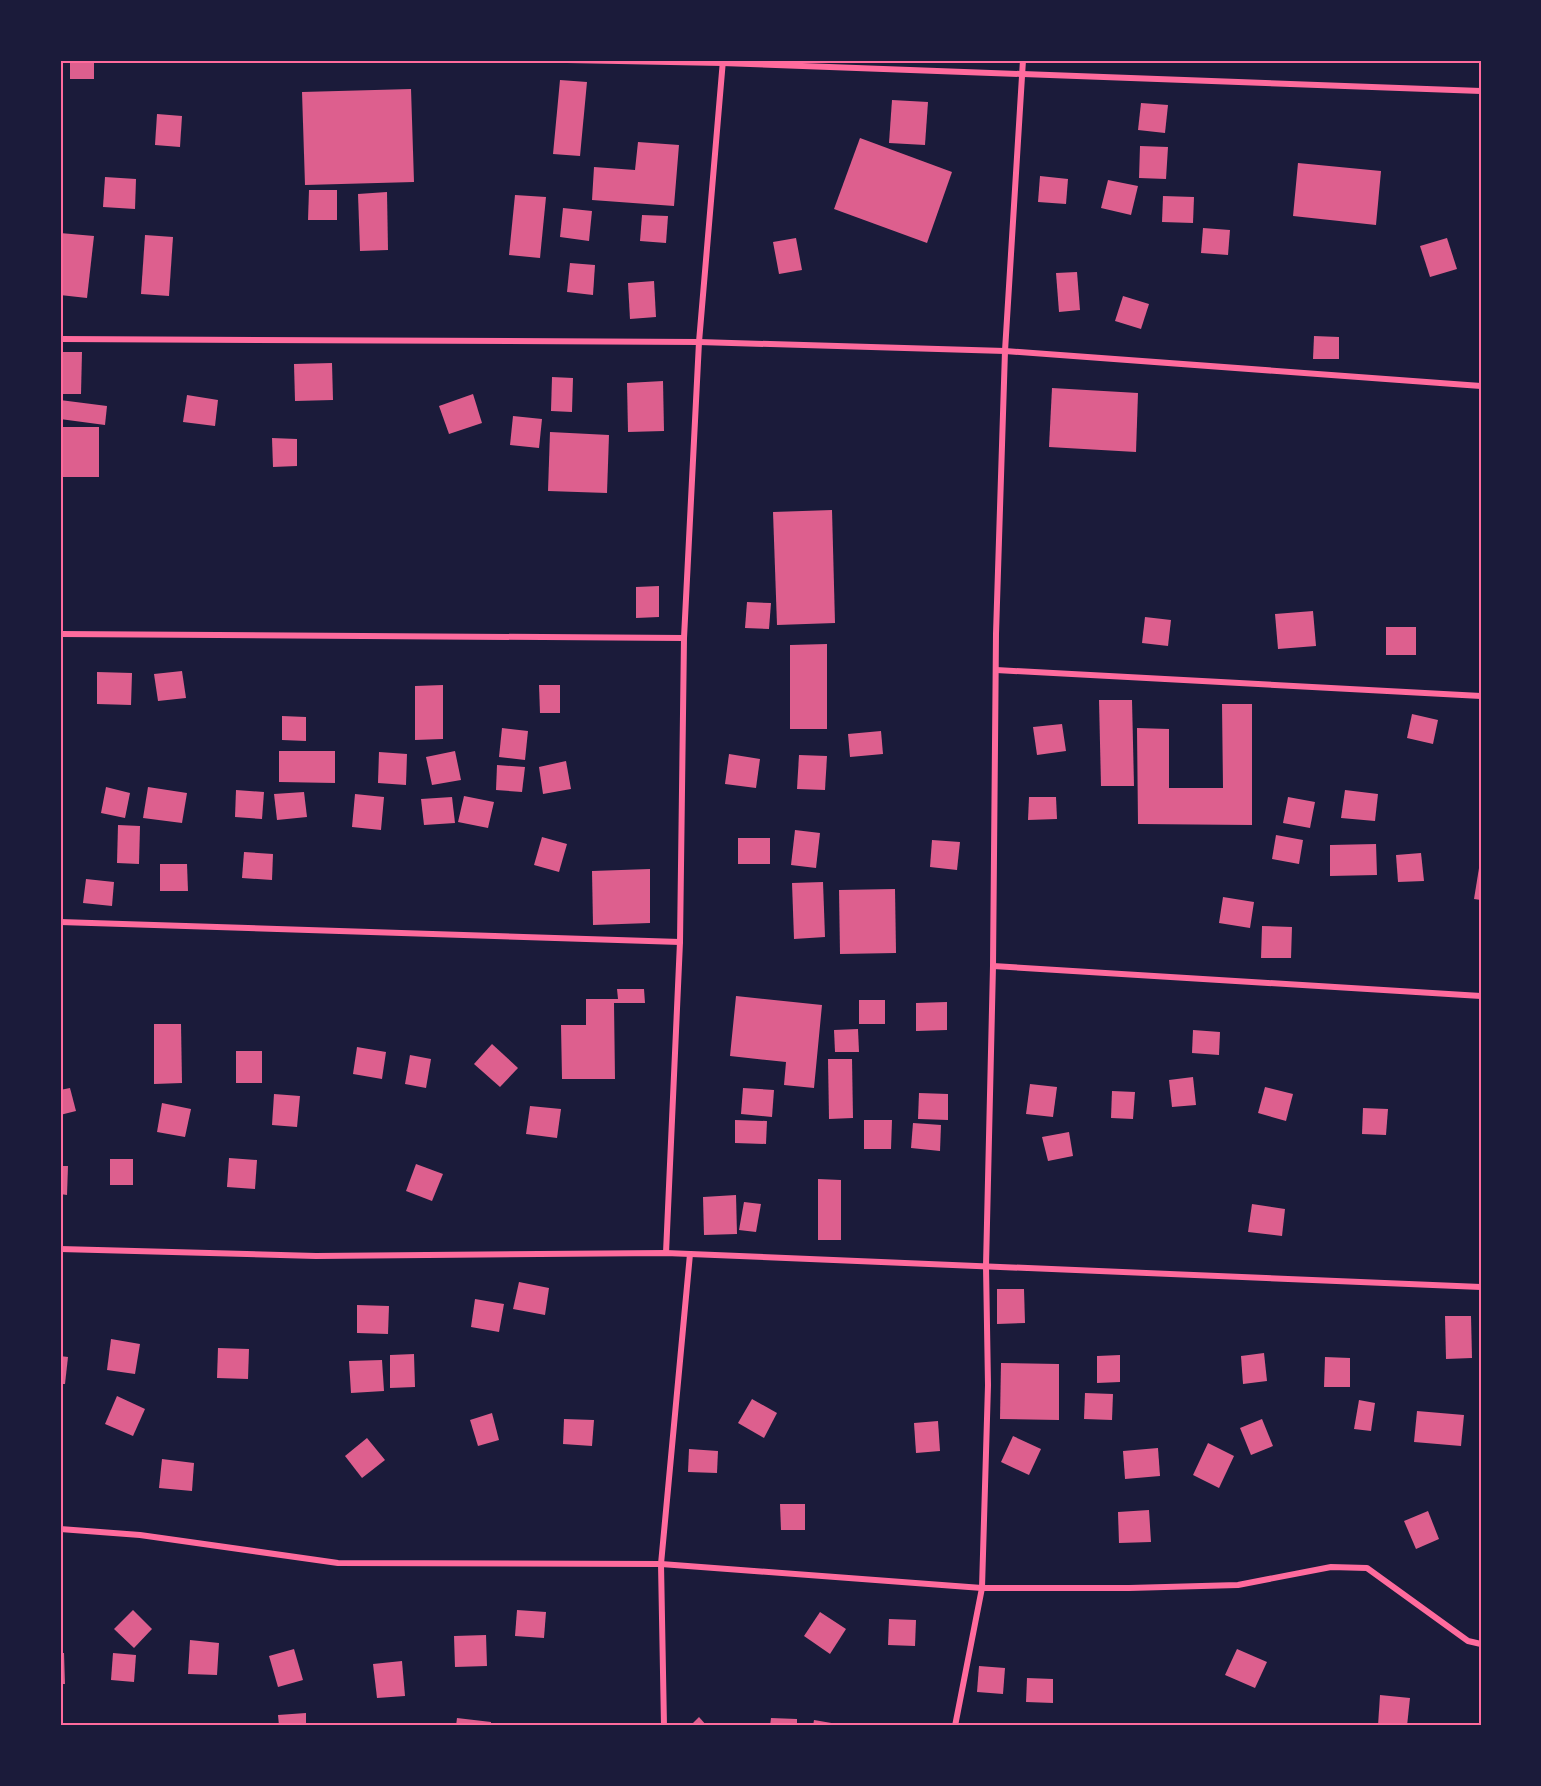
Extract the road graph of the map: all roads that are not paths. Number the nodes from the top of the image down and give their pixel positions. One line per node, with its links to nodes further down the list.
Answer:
1 (567, 60): 3 (street)
2 (1023, 60): 4 (street)
3 (722, 61): 4 (street); 7 (street)
4 (1022, 75): 5 (street); 8 (street)
5 (1481, 91)
6 (60, 339): 7 (street)
7 (699, 342): 8 (street); 11 (street)
8 (1005, 351): 9 (street); 12 (street)
9 (1481, 386)
10 (60, 634): 11 (street)
11 (684, 638): 15 (street)
12 (996, 670): 13 (street); 16 (street)
13 (1481, 696)
14 (60, 922): 15 (street)
15 (680, 942): 19 (street)
16 (993, 966): 17 (street); 21 (street)
17 (1481, 996)
18 (60, 1249): 19 (street)
19 (666, 1253): 20 (street)
20 (690, 1254): 21 (street); 24 (street)
21 (986, 1266): 22 (street); 25 (street)
22 (1481, 1287)
23 (60, 1529): 24 (street)
24 (661, 1564): 25 (street); 27 (street)
25 (982, 1588): 26 (street); 28 (street)
26 (1481, 1644)
27 (664, 1726)
28 (955, 1726)

